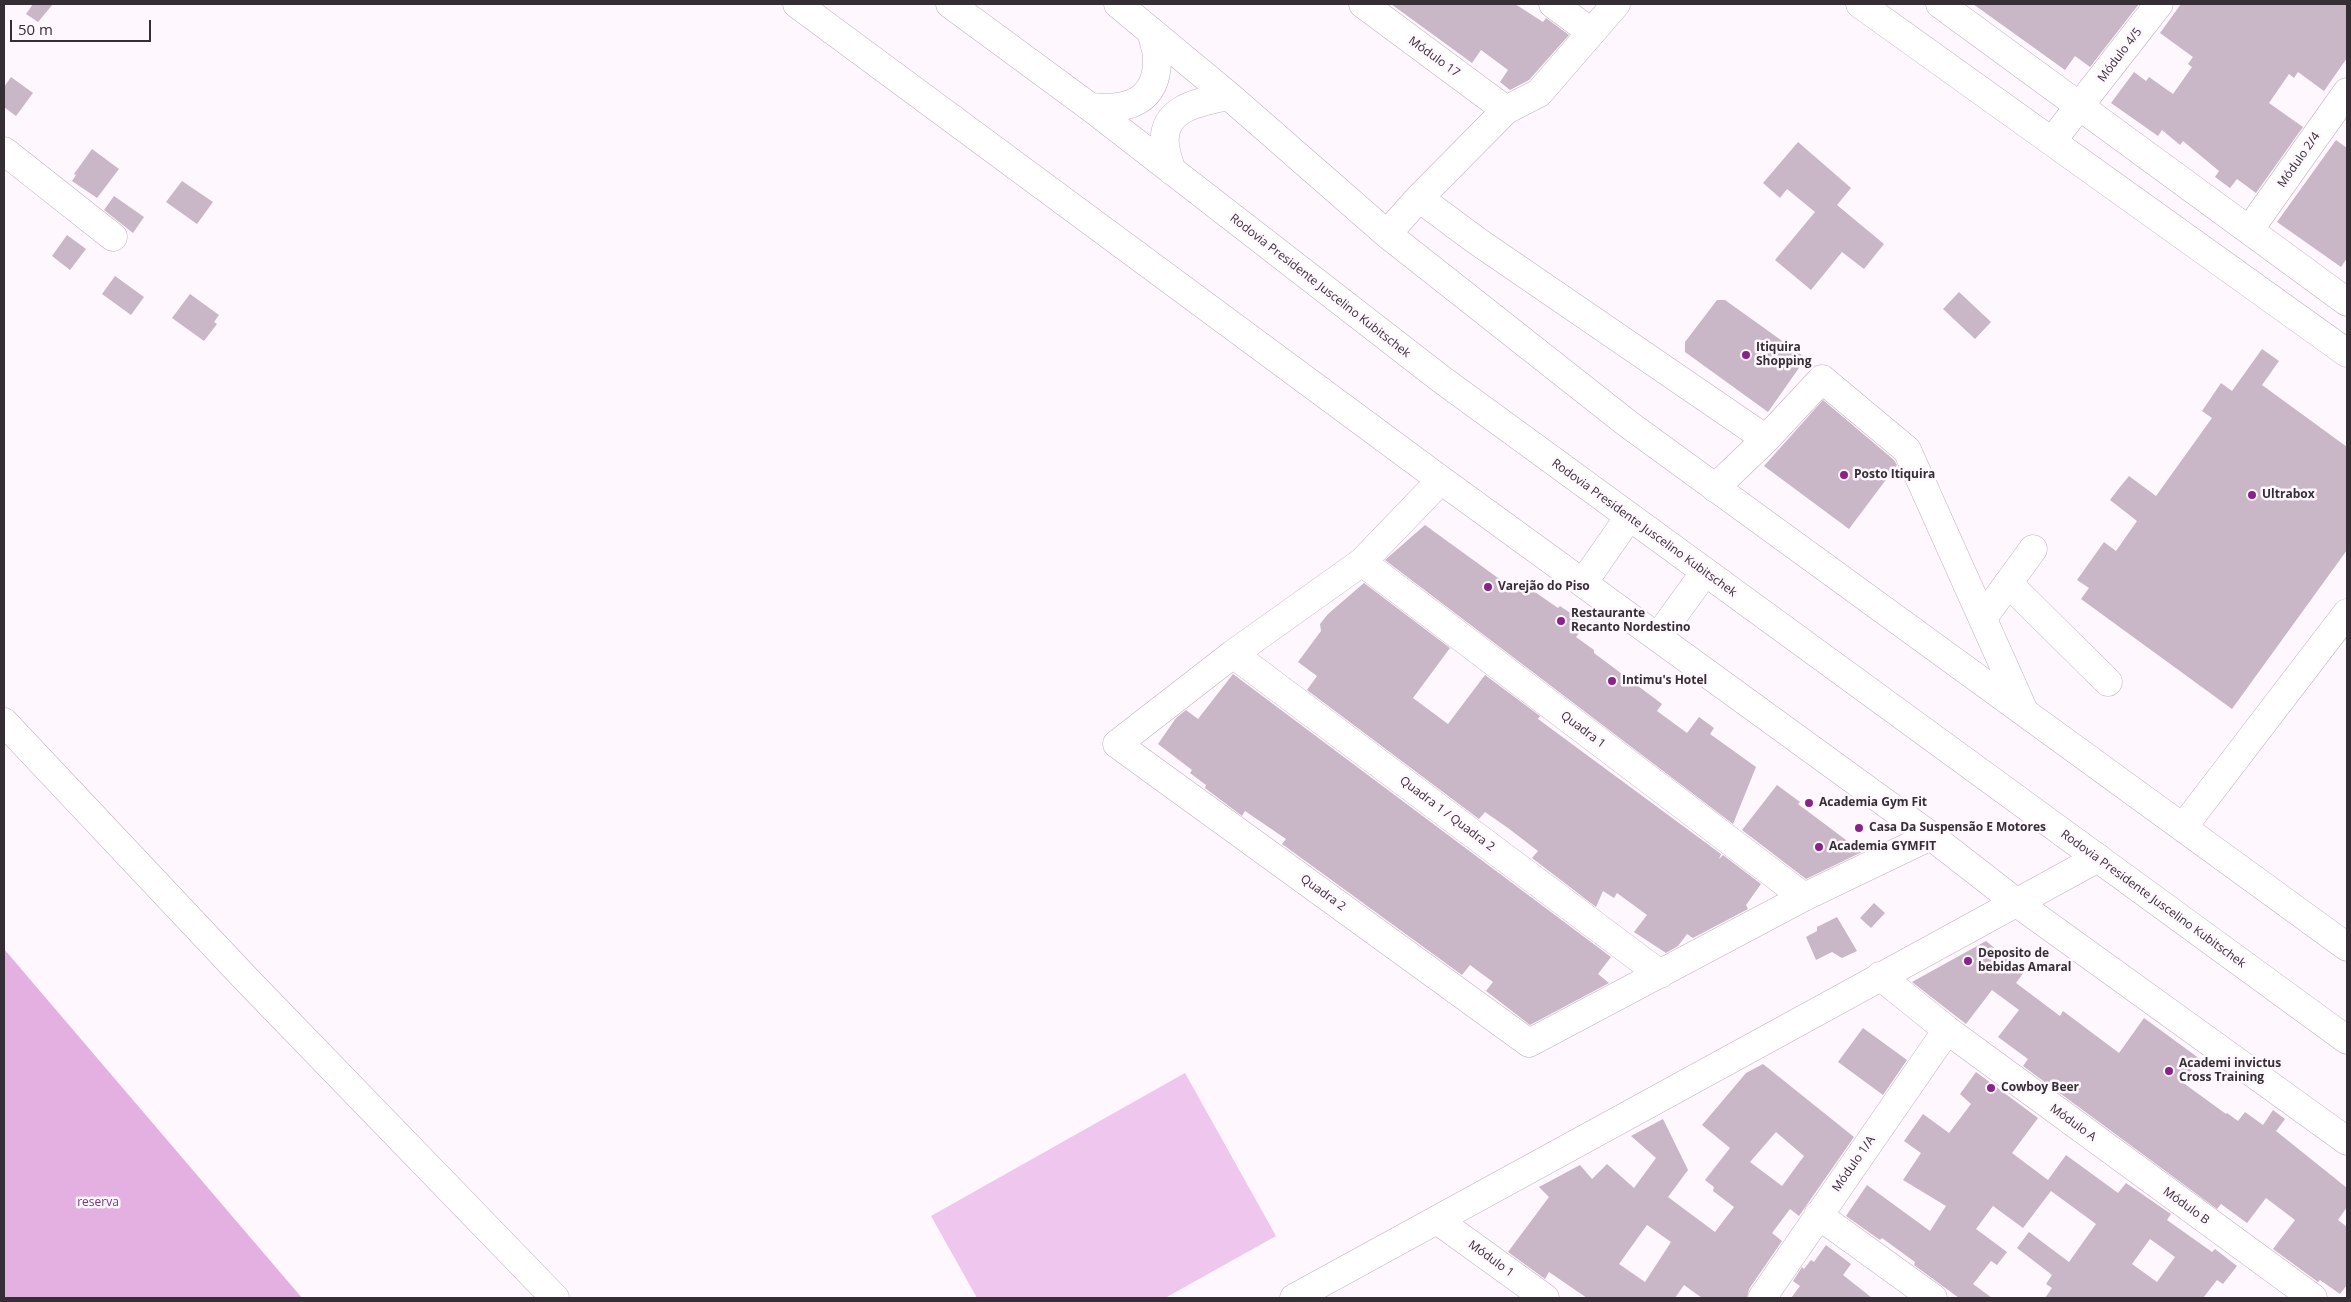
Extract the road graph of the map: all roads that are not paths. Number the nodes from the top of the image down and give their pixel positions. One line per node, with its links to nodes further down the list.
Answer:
1 (798, 4): 27 (main road)
2 (950, 4): 15 (main road, Rodovia Presidente Juscelino Kubitschek)
3 (1118, 4): 10 (main road)
4 (1362, 4): 16 (main road, Módulo 17)
5 (1553, 4): 11 (main road)
6 (1616, 4): 11 (main road)
7 (1860, 4): 17 (main road)
8 (1940, 4): 14 (main road)
9 (2159, 4): 14 (main road, Módulo 4/5)
10 (1151, 32): 13 (main road); 15 (main road)
11 (1591, 32): 16 (main road)
12 (2347, 92): 21 (main road, Módulo 2/4)
13 (1229, 96): 19 (main road); 22 (main road)
14 (2081, 106): 17 (main road, Módulo 4/5); 21 (main road)
15 (1090, 107): 19 (main road, Rodovia Presidente Juscelino Kubitschek)
16 (1506, 110): 20 (main road)
17 (2052, 141): 25 (main road)
18 (4, 151): 23 (main road)
19 (1172, 172): 29 (main road, Rodovia Presidente Juscelino Kubitschek)
20 (1419, 198): 22 (main road); 26 (main road)
21 (2250, 229): 24 (main road)
22 (1387, 234): 28 (main road)
23 (113, 238)
24 (2347, 302)
25 (2347, 353)
26 (1766, 439): 28 (main road); 36 (main road)
27 (1441, 480): 31 (main road); 33 (main road)
28 (1716, 488): 40 (main road)
29 (1629, 517): 32 (main road, Rodovia Presidente Juscelino Kubitschek); 33 (main road)
30 (2033, 549): 34 (main road)
31 (1362, 562): 38 (main road); 45 (main road, Quadra 1)
32 (1705, 572): 37 (main road); 44 (main road, Rodovia Presidente Juscelino Kubitschek)
33 (1583, 583): 37 (main road)
34 (2008, 583): 36 (main road); 39 (main road)
35 (2347, 613): 42 (main road)
36 (1982, 618): 40 (main road)
37 (1658, 637): 43 (main road)
38 (1233, 654): 48 (main road, Quadra 1 / Quadra 2); 48 (main road, Quadra 2)
39 (2108, 682)
40 (2024, 711): 42 (main road)
41 (4, 722): 56 (main road)
42 (2184, 826): 47 (main road)
43 (1931, 836): 45 (main road); 46 (main road)
44 (2098, 858): 46 (main road); 51 (main road, Rodovia Presidente Juscelino Kubitschek)
45 (1804, 897): 48 (main road)
46 (2017, 903): 49 (main road); 52 (main road)
47 (2347, 947)
48 (1660, 974)
49 (1880, 976): 50 (main road, Módulo A); 55 (main road)
50 (1947, 1030): 53 (main road, Módulo A); 54 (main road, Módulo 1/A)
51 (2347, 1040)
52 (2347, 1142)
53 (2102, 1144): 61 (main road, Módulo B)
54 (1818, 1215): 59 (main road, Módulo 1/A); 60 (main road)
55 (1437, 1220): 57 (main road); 58 (main road, Módulo 1)
56 (555, 1298)
57 (1294, 1298)
58 (1545, 1298)
59 (1762, 1298)
60 (1933, 1298)
61 (2313, 1298)

